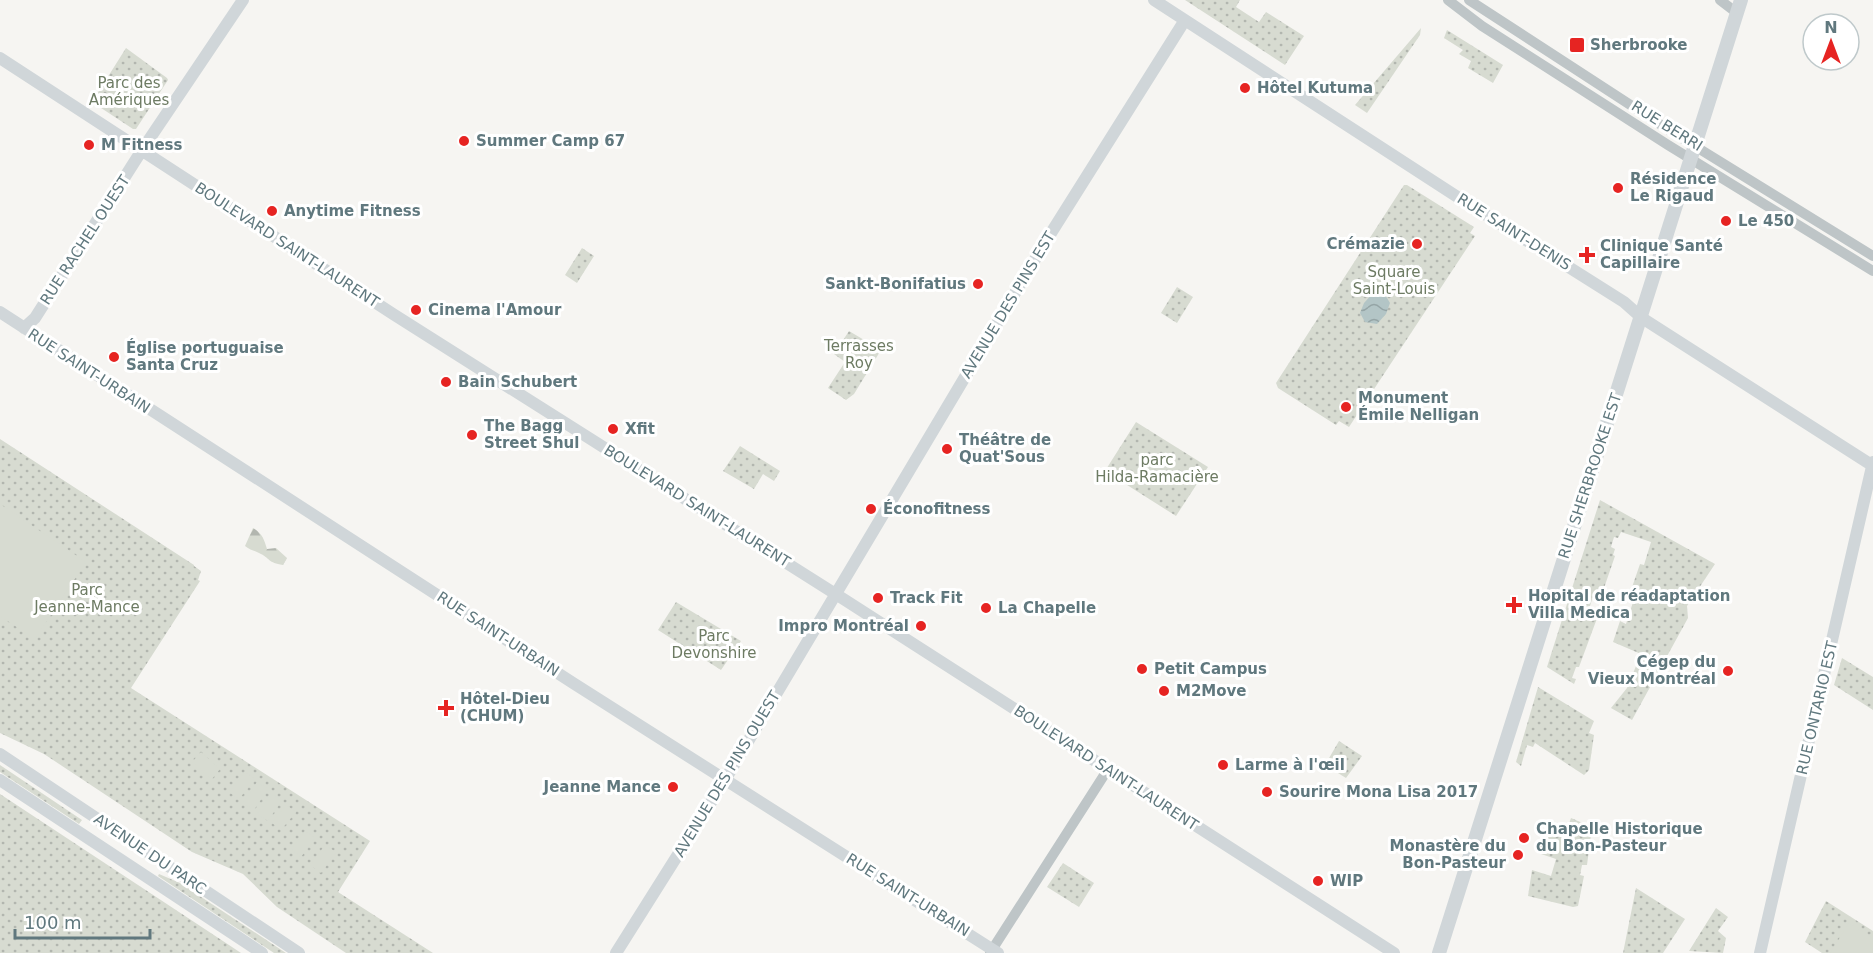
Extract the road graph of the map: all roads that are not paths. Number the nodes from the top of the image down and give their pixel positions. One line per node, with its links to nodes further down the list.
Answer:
1 (243, 0): 9 (main road, RUE RACHEL OUEST)
2 (1154, 0): 7 (main road, RUE SAINT-DENIS)
3 (1448, 0): 11 (street, RUE BERRI)
4 (1469, 0): 10 (street, RUE BERRI)
5 (1720, 0): 6 (street)
6 (1739, 6): 13 (main road, RUE SHERBROOKE EST)
7 (1185, 20): 13 (main road, RUE SAINT-DENIS); 16 (main road, AVENUE DES PINS EST)
8 (0, 58): 9 (main road, BOULEVARD SAINT-LAURENT)
9 (142, 150): 14 (main road, RUE RACHEL OUEST); 16 (main road, BOULEVARD SAINT-LAURENT)
10 (1873, 256)
11 (1873, 271)
12 (0, 312): 14 (main road, RUE SAINT-URBAIN)
13 (1640, 316): 15 (main road, RUE SAINT-DENIS); 26 (main road, RUE SHERBROOKE EST)
14 (24, 328): 20 (main road, RUE SAINT-URBAIN)
15 (1873, 465): 27 (main road, RUE ONTARIO EST)
16 (835, 594): 18 (main road, BOULEVARD SAINT-LAURENT); 20 (main road, AVENUE DES PINS OUEST)
17 (0, 754): 23 (main road, AVENUE DU PARC)
18 (1108, 769): 21 (street); 25 (main road, BOULEVARD SAINT-LAURENT)
19 (0, 780): 22 (main road, AVENUE DU PARC)
20 (725, 780): 21 (main road, RUE SAINT-URBAIN); 24 (main road, AVENUE DES PINS OUEST)
21 (993, 952)
22 (262, 953)
23 (299, 953)
24 (616, 953)
25 (1394, 953)
26 (1439, 953)
27 (1760, 953)

